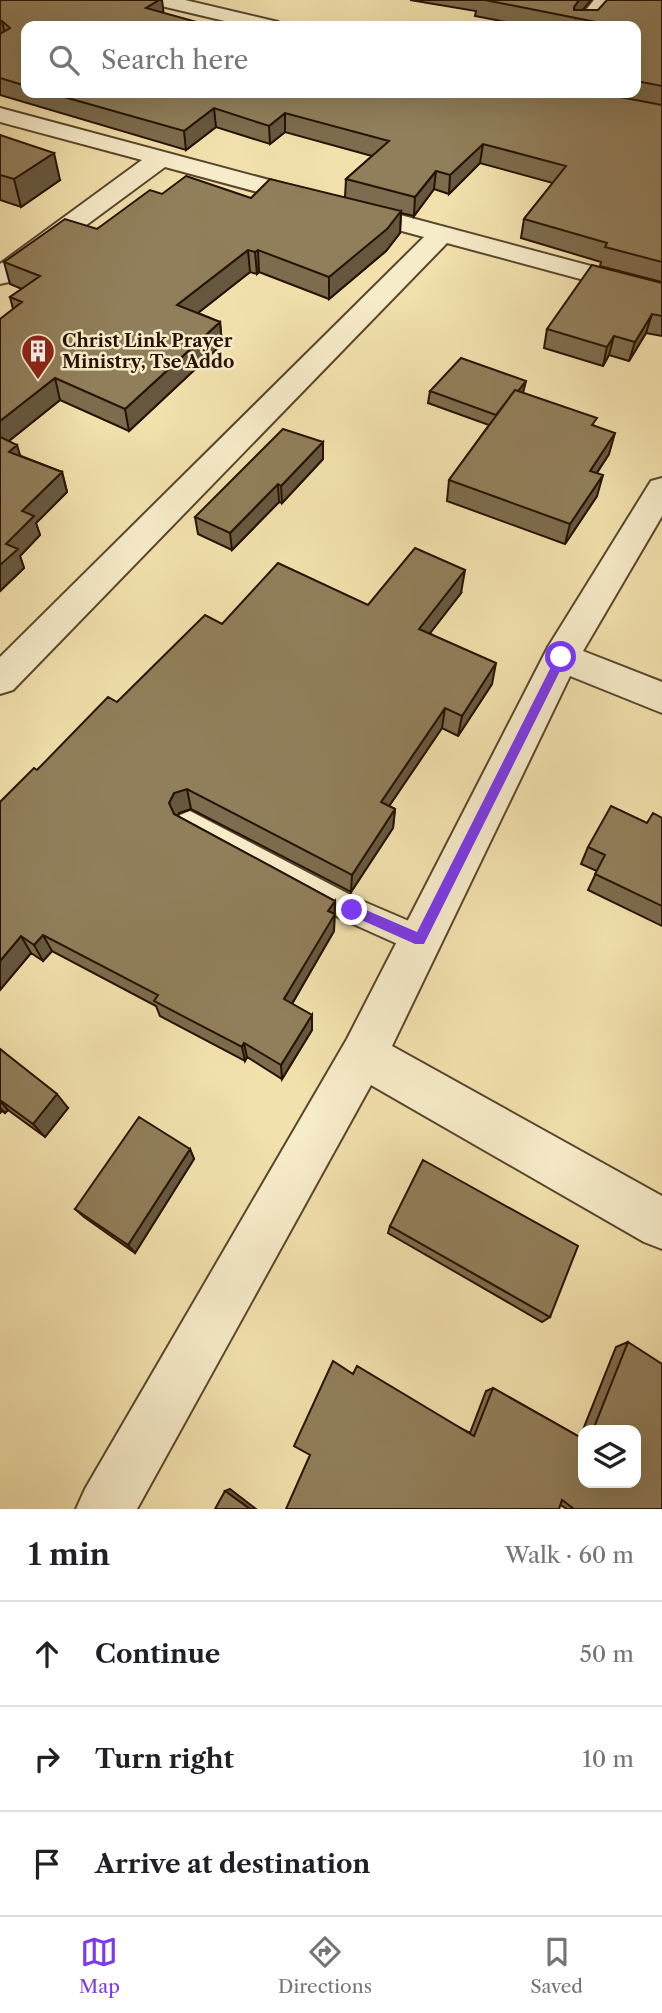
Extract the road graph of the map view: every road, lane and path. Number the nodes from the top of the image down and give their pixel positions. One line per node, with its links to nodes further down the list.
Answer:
1 (160, 0): 3 (street)
2 (604, 0): 4 (street)
3 (250, 21)
4 (587, 21)
5 (0, 115): 6 (street)
6 (161, 158): 7 (street); 8 (street)
7 (442, 233): 9 (street); 12 (street)
8 (0, 275)
9 (662, 293)
10 (662, 489): 11 (street)
11 (561, 657): 13 (street); 15 (street)
12 (0, 680)
13 (662, 698)
14 (190, 823): 15 (lane)
15 (420, 940): 16 (street)
16 (363, 1055): 17 (street); 18 (street)
17 (662, 1224)
18 (105, 1509)

